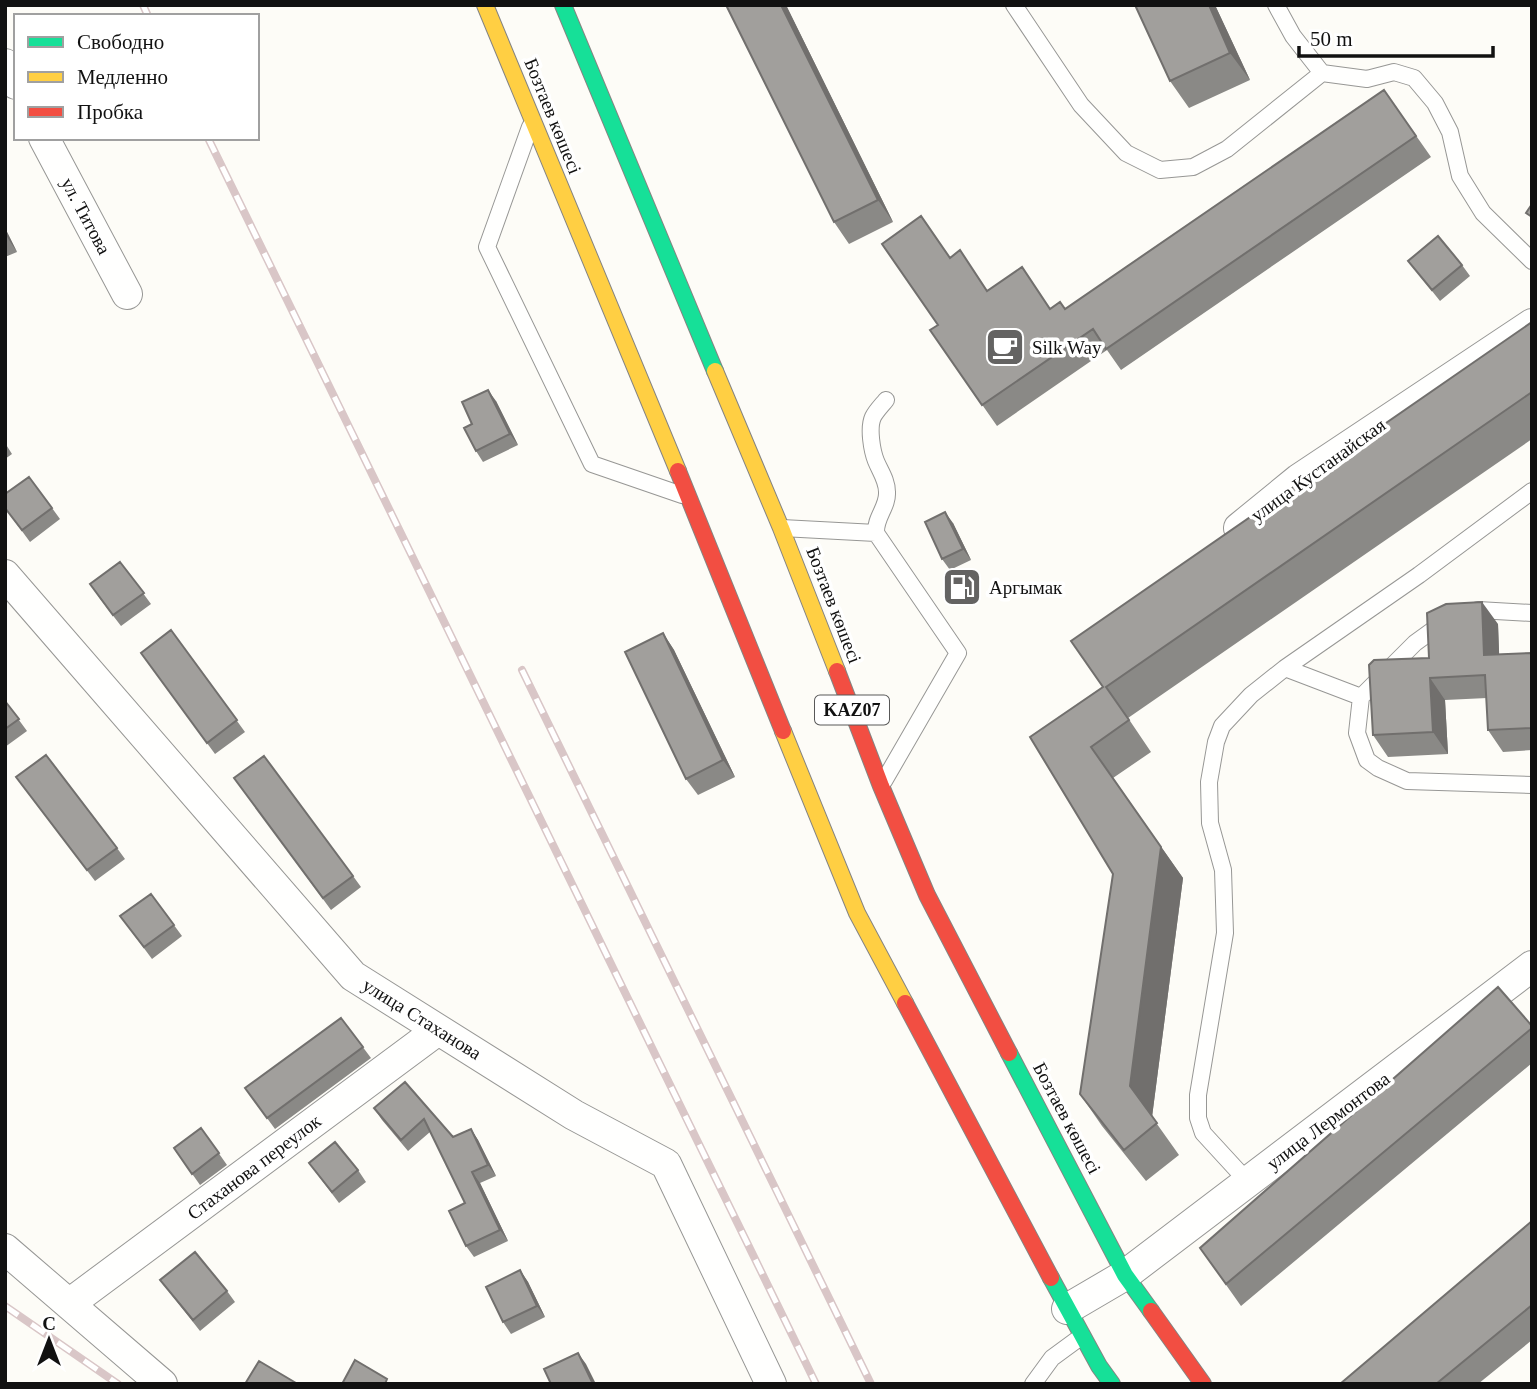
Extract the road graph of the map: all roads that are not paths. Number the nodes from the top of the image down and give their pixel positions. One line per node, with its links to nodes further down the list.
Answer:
1 (485, 5): 8 (highway, Бозтаев көшесі)
2 (563, 5): 16 (highway, Бозтаев көшесі / KAZ07)
3 (1014, 5): 6 (lane)
4 (1276, 5): 6 (lane)
5 (5, 64): 7 (street)
6 (1322, 73): 10 (lane)
7 (14, 80)
8 (532, 121): 15 (highway, Бозтаев көшесі); 15 (lane)
9 (45, 140): 11 (street, ул. Титова)
10 (1532, 261)
11 (127, 294)
12 (1532, 324): 18 (street, улица Кустанайская)
13 (886, 400): 17 (lane)
14 (1532, 491): 21 (lane)
15 (688, 497): 31 (highway, Бозтаев көшесі)
16 (781, 528): 17 (lane); 24 (highway, Бозтаев көшесі / KAZ07)
17 (876, 533): 24 (lane)
18 (1223, 541)
19 (5, 575): 26 (street, улица Стаханова)
20 (1532, 613): 22 (lane)
21 (1285, 668): 22 (lane); 27 (lane)
22 (1361, 696): 23 (lane)
23 (1532, 785)
24 (881, 786): 29 (highway, Бозтаев көшесі / KAZ07)
25 (1532, 967): 27 (street, улица Лермонтова)
26 (438, 1030): 30 (street, Стаханова переулок); 34 (street, улица Стаханова)
27 (1248, 1182): 29 (street, улица Лермонтова)
28 (5, 1249): 30 (street)
29 (1125, 1275): 31 (street, улица Лермонтова); 37 (highway, Бозтаев көшесі / KAZ07)
30 (69, 1304): 33 (street)
31 (1067, 1309): 32 (highway, Бозтаев көшесі)
32 (1082, 1336): 35 (lane); 36 (highway, Бозтаев көшесі)
33 (162, 1384)
34 (771, 1384)
35 (1033, 1384)
36 (1112, 1384)
37 (1203, 1384)

